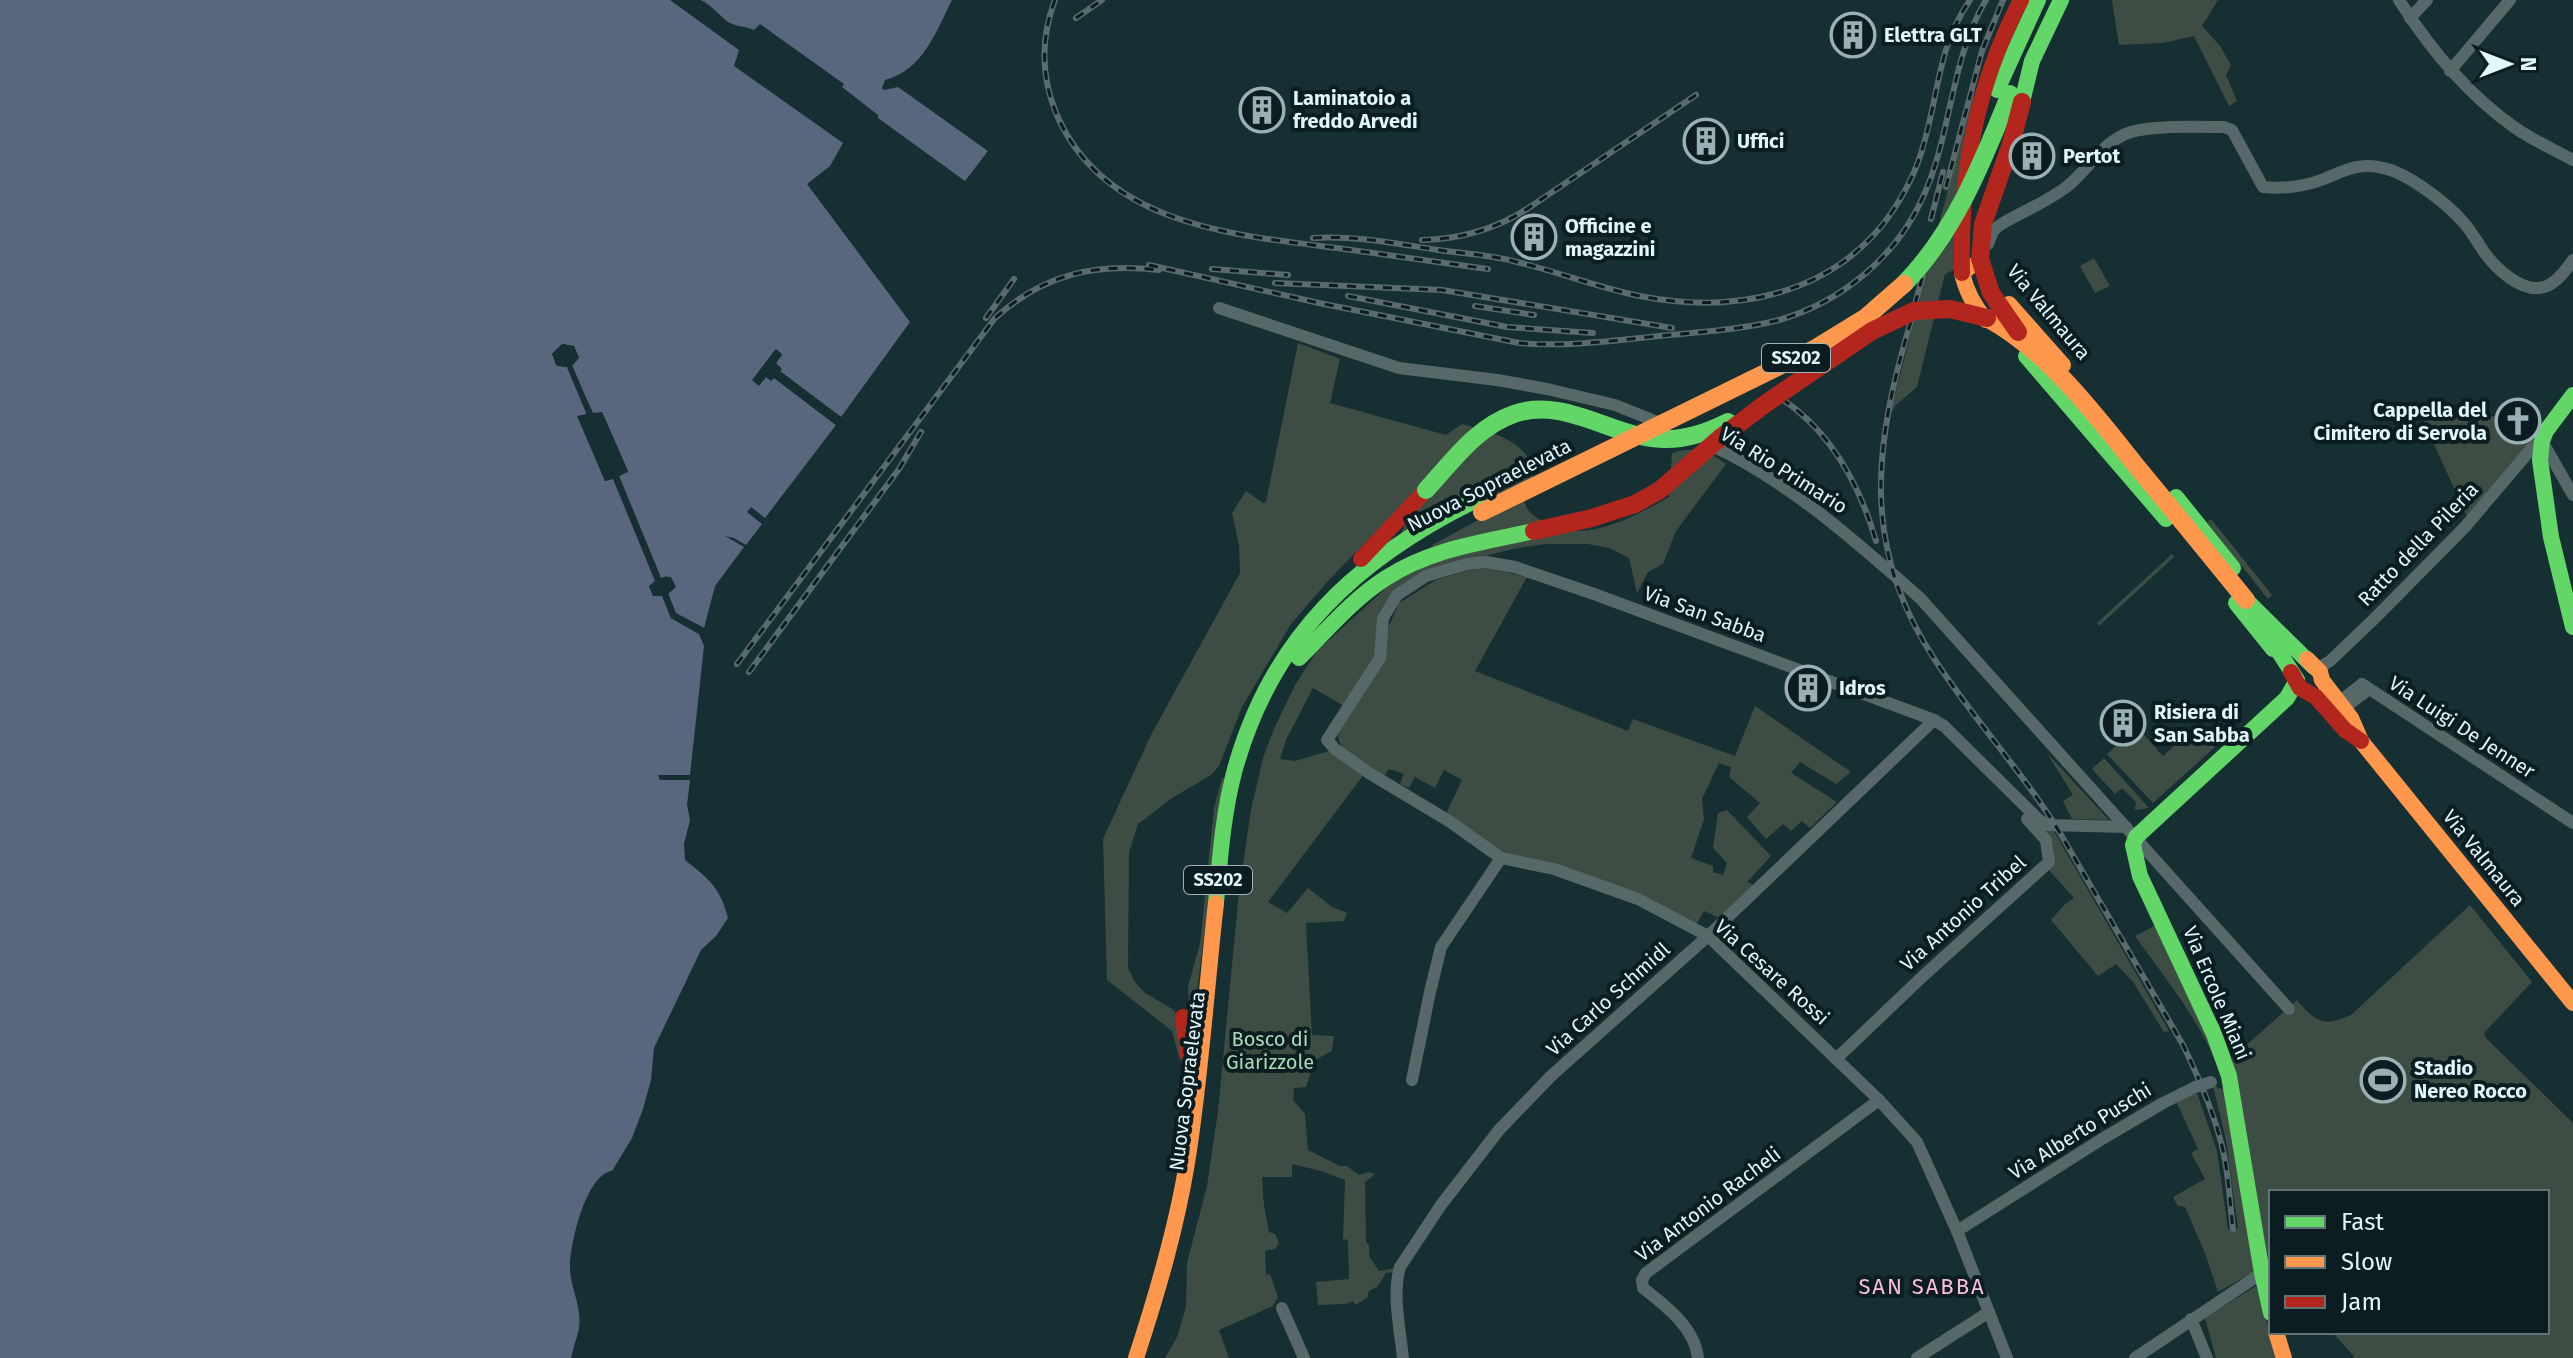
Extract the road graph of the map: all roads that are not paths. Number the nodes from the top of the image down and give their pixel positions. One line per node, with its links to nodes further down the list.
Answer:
1 (2021, 0): 14 (main road)
2 (2038, 0): 10 (main road, Nuova Sopraelevata / SS202)
3 (2053, 0): 10 (main road, Nuova Sopraelevata / SS202)
4 (2061, 0): 10 (main road)
5 (2399, 0): 8 (street)
6 (2427, 0): 8 (street)
7 (2510, 0): 9 (street)
8 (2410, 18): 9 (street)
9 (2450, 71): 11 (street)
10 (2009, 95): 16 (main road, bridge); 23 (main road, Nuova Sopraelevata / SS202)
11 (2573, 160)
12 (2573, 260): 13 (street)
13 (1985, 263): 14 (main road, Via Valmaura); 19 (main road, Via Valmaura)
14 (1962, 273): 20 (main road, Via Valmaura)
15 (1219, 308): 36 (street, Via Rio Primario)
16 (2024, 340): 18 (main road, bridge); 27 (main road, bridge)
17 (2573, 395): 21 (main road)
18 (1765, 404): 24 (main road, bridge); 26 (main road, bridge)
19 (2104, 411): 20 (street); 27 (main road, Via Valmaura)
20 (2088, 426): 27 (main road, Via Valmaura)
21 (2542, 441): 22 (street); 25 (main road); 27 (street, Ratto della Pileria)
22 (2573, 495)
23 (1479, 506): 24 (main road, Nuova Sopraelevata / SS202); 26 (main road, Nuova Sopraelevata / SS202)
24 (1314, 617): 28 (main road, Nuova Sopraelevata / SS202)
25 (2573, 627)
26 (1299, 658): 55 (main road, Nuova Sopraelevata / SS202)
27 (2311, 680): 29 (main road, Via Valmaura); 32 (main road, Via Valmaura); 36 (main road)
28 (1271, 681): 33 (main road); 46 (main road, Nuova Sopraelevata / SS202)
29 (2342, 705): 32 (main road, Via Valmaura); 35 (street, Via Luigi De Jenner)
30 (1934, 720): 31 (street, Via San Sabba); 34 (street, Via San Sabba); 38 (street, Via Carlo Schmidl)
31 (1327, 740): 37 (street, Via Cesare Rossi)
32 (2361, 741): 39 (main road, Via Valmaura)
33 (1220, 772)
34 (2007, 787): 36 (street, Via San Sabba); 42 (street, Via Antonio Tribel)
35 (2573, 823)
36 (2131, 832): 40 (street, Via Rio Primario); 43 (main road, Via Ercole Miani)
37 (1501, 858): 38 (street, Via Cesare Rossi); 44 (street)
38 (1708, 936): 42 (street, Via Cesare Rossi); 57 (street, Via Carlo Schmidl)
39 (2573, 1003)
40 (2289, 1009)
41 (1183, 1017): 46 (main road)
42 (1836, 1059): 45 (street, Via Cesare Rossi)
43 (2220, 1079): 47 (street, Via Alberto Puschi, bridge); 48 (main road, Via Ercole Miani)
44 (1412, 1080)
45 (1879, 1100): 47 (street, Via Cesare Rossi); 58 (street, Via Antonio Racheli)
46 (1184, 1185): 54 (main road, Nuova Sopraelevata / SS202)
47 (1957, 1231): 51 (street, Via Cesare Rossi)
48 (2262, 1273): 49 (main road, Via Ercole Miani); 52 (street)
49 (2269, 1304)
50 (1282, 1308): 56 (street)
51 (1989, 1312): 59 (street); 60 (street, Via Cesare Rossi)
52 (2191, 1319): 61 (street); 62 (street)
53 (2277, 1334): 63 (main road)
54 (1136, 1358)
55 (1149, 1358)
56 (1304, 1358)
57 (1403, 1358)
58 (1698, 1358)
59 (1917, 1358)
60 (2007, 1358)
61 (2135, 1358)
62 (2207, 1358)
63 (2284, 1358)

